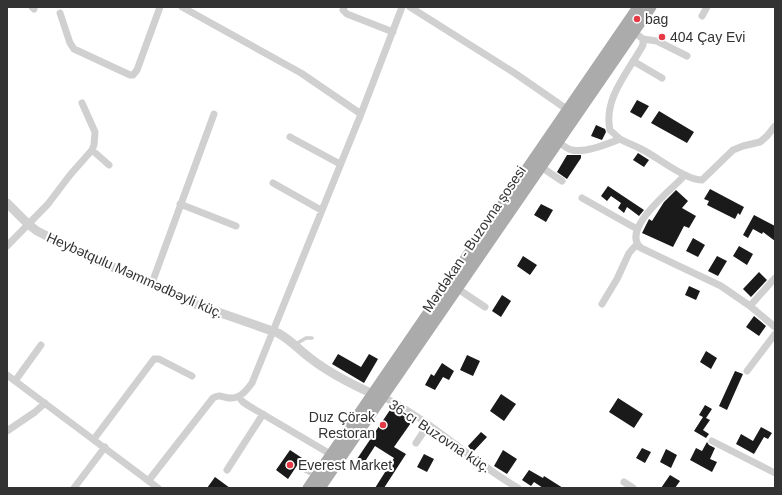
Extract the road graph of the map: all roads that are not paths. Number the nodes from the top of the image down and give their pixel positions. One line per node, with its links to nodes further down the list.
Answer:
1 (160, 7): 10 (street)
2 (182, 7): 11 (street)
3 (199, 7): 11 (street)
4 (344, 7): 13 (street)
5 (402, 7): 13 (street)
6 (410, 7): 20 (street)
7 (638, 7): 20 (main road)
8 (651, 7): 14 (main road, Mərdəkan - Buzovna şosesi)
9 (707, 7): 12 (street)
10 (60, 13)
11 (196, 14): 22 (street)
12 (702, 16)
13 (393, 32): 22 (street)
14 (634, 32): 15 (street); 26 (main road, Mərdəkan - Buzovna şosesi)
15 (643, 39): 16 (street); 17 (street)
16 (687, 56)
17 (633, 61): 18 (street); 25 (street)
18 (662, 78)
19 (82, 103): 27 (street)
20 (568, 110): 59 (main road)
21 (214, 114): 36 (street)
22 (361, 114): 28 (street)
23 (775, 126): 31 (street)
24 (290, 137): 28 (street)
25 (620, 139): 26 (street); 31 (street)
26 (558, 142): 30 (main road, Mərdəkan - Buzovna şosesi)
27 (92, 150): 29 (street); 38 (street)
28 (340, 164): 37 (street)
29 (109, 165)
30 (541, 167): 32 (street); 45 (main road, Mərdəkan - Buzovna şosesi)
31 (685, 175): 40 (street)
32 (562, 181)
33 (273, 183): 37 (street)
34 (582, 198): 40 (street)
35 (7, 203): 38 (street, Heybətqulu Məmmədbəyli küç.)
36 (180, 204): 39 (street); 44 (street)
37 (321, 210): 50 (street)
38 (28, 224): 42 (street); 44 (street, Heybətqulu Məmmədbəyli küç.)
39 (236, 226)
40 (637, 229): 41 (street)
41 (637, 244): 46 (street); 47 (street)
42 (7, 246)
43 (775, 278): 47 (street)
44 (152, 283): 50 (street, Heybətqulu Məmmədbəyli küç.)
45 (458, 290): 48 (street); 59 (main road, Mərdəkan - Buzovna şosesi)
46 (602, 304)
47 (750, 306): 49 (street)
48 (485, 307)
49 (775, 327)
50 (273, 331): 53 (street, Heybətqulu Məmmədbəyli küç.); 60 (street)
51 (775, 334): 55 (street)
52 (312, 338): 53 (lane)
53 (296, 344): 59 (street, Heybətqulu Məmmədbəyli küç.)
54 (41, 345): 58 (street)
55 (747, 371)
56 (7, 375): 58 (street)
57 (192, 376): 65 (street)
58 (15, 381): 61 (street)
59 (378, 396): 63 (street, 36-cı Buzovna küç.); 69 (main road, Mərdəkan - Buzovna şosesi); 79 (main road, Mərdəkan - Buzovna şosesi)
60 (239, 397): 62 (street); 74 (street)
61 (45, 403): 64 (street); 65 (street)
62 (262, 414): 69 (street); 71 (street)
63 (428, 425): 67 (street); 80 (street, 36-cı Buzovna küç.)
64 (7, 431)
65 (94, 439): 68 (street)
66 (712, 441): 72 (street)
67 (416, 443)
68 (105, 447): 74 (street); 76 (street)
69 (332, 455): 73 (main road, Mərdəkan - Buzovna şosesi)
70 (299, 468): 73 (lane)
71 (227, 470)
72 (775, 473)
73 (316, 477): 78 (main road, Mərdəkan - Buzovna şosesi)
74 (149, 480): 77 (street)
75 (624, 482): 81 (street)
76 (74, 488)
77 (158, 488)
78 (308, 488)
79 (320, 488)
80 (518, 488)
81 (632, 488)

